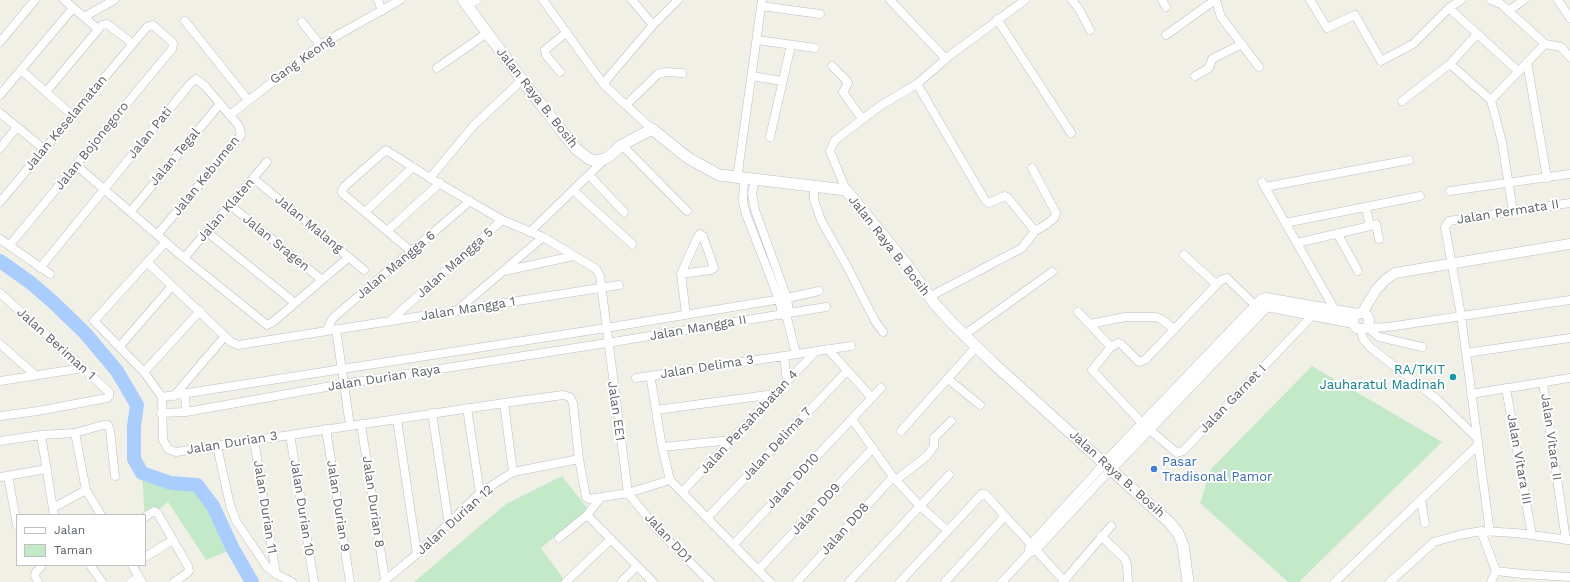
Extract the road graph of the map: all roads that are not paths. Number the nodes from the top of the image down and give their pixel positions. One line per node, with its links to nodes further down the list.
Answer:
1 (35, 0): 40 (street)
2 (64, 0): 22 (street)
3 (114, 0): 27 (street)
4 (378, 0): 24 (street)
5 (400, 0): 24 (street, Gang Keong)
6 (477, 0): 20 (street)
7 (543, 0): 35 (street)
8 (632, 0): 32 (street)
9 (678, 0): 32 (street)
10 (890, 0): 49 (street)
11 (1026, 0): 21 (street)
12 (1072, 0): 34 (street)
13 (1216, 0): 38 (street); 42 (street)
14 (1310, 0): 23 (street)
15 (1462, 0): 23 (street)
16 (1491, 0): 25 (street)
17 (1558, 0): 28 (street)
18 (1521, 1): 25 (street)
19 (762, 2): 26 (street); 39 (street)
20 (465, 3): 36 (main road, Jalan Raya B. Bosih)
21 (1012, 3): 29 (street)
22 (73, 8): 27 (street); 55 (street)
23 (1449, 8): 37 (street)
24 (382, 11): 44 (street, Gang Keong)
25 (1508, 11): 43 (street)
26 (820, 14)
27 (84, 17): 33 (street)
28 (1570, 18)
29 (997, 19): 49 (street); 78 (street)
30 (185, 21): 67 (street)
31 (302, 22): 44 (street)
32 (653, 26): 64 (street)
33 (98, 29): 41 (street); 65 (street)
34 (1090, 30)
35 (567, 32): 57 (street); 64 (street)
36 (487, 33): 54 (street); 61 (main road, Jalan Raya B. Bosih)
37 (1477, 34): 51 (street); 56 (street)
38 (1166, 35)
39 (758, 40): 45 (street); 59 (street)
40 (0, 42)
41 (132, 43): 46 (street, Jalan Keselamatan); 74 (street, Jalan Keselamatan)
42 (1242, 44): 53 (street); 60 (street)
43 (1545, 44): 48 (street); 50 (street)
44 (320, 45): 67 (street, Gang Keong)
45 (791, 45): 47 (street); 62 (street)
46 (174, 46): 86 (street, Jalan Bojonegoro)
47 (815, 48)
48 (1570, 58)
49 (946, 59): 63 (street)
50 (1527, 62): 56 (street); 93 (street)
51 (1450, 64): 68 (street); 69 (street)
52 (832, 66): 75 (street)
53 (1259, 67)
54 (437, 68)
55 (21, 70): 65 (street); 66 (street)
56 (1518, 71): 68 (street)
57 (560, 72)
58 (682, 73): 71 (street)
59 (752, 76): 62 (street); 94 (street)
60 (1195, 76)
61 (522, 80): 83 (main road, Jalan Raya B. Bosih); 92 (street)
62 (782, 81): 79 (street)
63 (917, 84): 75 (street); 117 (street)
64 (604, 85): 71 (street)
65 (46, 92): 74 (street)
66 (0, 95)
67 (248, 100): 72 (street, Gang Keong)
68 (1491, 100): 96 (street)
69 (1402, 101)
70 (220, 104): 72 (street); 98 (street, Jalan Pati); 108 (street, Jalan Tegal)
71 (627, 104): 77 (street)
72 (234, 112): 121 (street, Jalan Kebumen)
73 (0, 113): 76 (street)
74 (72, 115): 82 (street, Jalan Keselamatan)
75 (862, 119): 100 (street)
76 (17, 127): 81 (street); 82 (street)
77 (652, 130): 80 (main road); 94 (main road, Jalan Raya B. Bosih)
78 (1071, 133)
79 (770, 137)
80 (622, 145): 83 (main road); 109 (street)
81 (0, 148)
82 (44, 149): 104 (street, Jalan Keselamatan)
83 (607, 158): 90 (street)
84 (1409, 160): 114 (street)
85 (267, 162): 91 (street, Jalan Klaten)
86 (77, 166): 98 (street); 128 (street, Jalan Bojonegoro)
87 (413, 167): 92 (street, Jalan EE1); 111 (street); 111 (street, Jalan EE1)
88 (1032, 168): 117 (street)
89 (1570, 174): 93 (street)
90 (589, 175): 99 (street); 112 (street)
91 (253, 178): 106 (street, Jalan Klaten); 135 (street, Jalan Malang)
92 (430, 178): 95 (street, Jalan EE1)
93 (1547, 178): 96 (street)
94 (745, 180): 97 (main road, Jalan Raya B. Bosih); 154 (street)
95 (440, 183): 103 (street, Jalan EE1); 116 (street)
96 (1510, 184): 101 (street); 110 (street)
97 (814, 186): 100 (main road, Jalan Raya B. Bosih); 174 (street)
98 (105, 189): 108 (street); 139 (street, Jalan Pati)
99 (573, 190): 119 (street); 126 (street)
100 (846, 190): 153 (main road, Jalan Raya B. Bosih)
101 (1450, 191)
102 (1420, 196): 107 (street)
103 (470, 201): 113 (street, Jalan EE1); 131 (street, Jalan Mangga 6)
104 (0, 202)
105 (1570, 203): 110 (street, Jalan Permata II)
106 (230, 205): 118 (street, Jalan Klaten); 146 (street, Jalan Sragen)
107 (1366, 208): 114 (street); 115 (street)
108 (131, 211): 121 (street)
109 (687, 211)
110 (1513, 211): 138 (street, Jalan Permata II)
111 (365, 212): 116 (street)
112 (624, 212)
113 (502, 220): 119 (street, Jalan EE1); 167 (street, Jalan Mangga 5)
114 (1285, 223): 125 (street)
115 (1370, 226): 120 (street); 124 (street)
116 (387, 231): 131 (street)
117 (1035, 231): 153 (street)
118 (207, 232): 136 (street, Jalan Klaten); 156 (street)
119 (530, 232): 122 (street, Jalan EE1)
120 (1337, 234): 125 (street); 142 (street)
121 (157, 235): 136 (street)
122 (543, 237): 134 (street, Jalan EE1); 141 (street)
123 (0, 239): 128 (street)
124 (1379, 239)
125 (1297, 242): 159 (street)
126 (632, 244)
127 (1570, 244): 132 (street)
128 (9, 246): 139 (street)
129 (162, 246): 137 (street)
130 (1570, 249): 132 (street)
131 (412, 252): 173 (street, Jalan Mangga 6)
132 (1526, 254): 138 (street)
133 (1184, 255): 147 (street)
134 (574, 256): 141 (street); 150 (street, Jalan EE1)
135 (349, 257): 140 (street, Jalan Malang); 146 (street)
136 (184, 258): 156 (street)
137 (147, 262): 149 (street, Jalan Mangga 1); 180 (street)
138 (1452, 266): 166 (street); 168 (street)
139 (40, 268): 144 (street)
140 (364, 270)
141 (504, 271): 161 (street)
142 (1358, 271)
143 (1052, 272): 175 (street)
144 (50, 274)
145 (681, 274): 145 (street); 163 (street)
146 (322, 280): 156 (street)
147 (1216, 284): 158 (street); 172 (street)
148 (619, 285): 150 (street, Jalan Mangga 1)
149 (172, 286): 160 (street, Jalan Mangga 1); 180 (street)
150 (600, 287): 161 (street, Jalan Mangga 1); 170 (street, Jalan EE1)
151 (819, 291): 154 (street, Jalan Mangga II)
152 (0, 293): 190 (street, Jalan Beriman 1)
153 (929, 296): 175 (main road, Jalan Raya B. Bosih)
154 (783, 299): 163 (street, Jalan Mangga II); 164 (street)
155 (1570, 300): 166 (street)
156 (295, 303)
157 (826, 307): 164 (street, Jalan Mangga II)
158 (1258, 308): 159 (street); 165 (street); 224 (street)
159 (1335, 310): 168 (street)
160 (200, 311): 176 (street, Jalan Mangga 1); 193 (street)
161 (455, 312): 167 (street, Jalan Mangga 1)
162 (1078, 312): 169 (street)
163 (686, 314): 170 (street, Jalan Mangga II)
164 (786, 314): 179 (street, Jalan Mangga II); 187 (street)
165 (1312, 315): 168 (street); 224 (street, Jalan Garnet I)
166 (1461, 315): 168 (street); 188 (street)
167 (390, 321): 171 (street, Jalan Mangga 1)
168 (1362, 322): 184 (street); 233 (street)
169 (1090, 324): 172 (street); 183 (street)
170 (606, 328): 179 (street, Jalan EE1); 191 (street, Jalan Durian Raya)
171 (336, 329): 173 (street, Jalan Mangga 1); 191 (street)
172 (1174, 329): 183 (street)
173 (326, 331): 176 (street, Jalan Mangga 1)
174 (883, 332)
175 (964, 335): 182 (main road, Jalan Raya B. Bosih)
176 (225, 336): 208 (street)
177 (1570, 338): 188 (street)
178 (0, 344): 194 (street)
179 (607, 344): 202 (street, Jalan Durian Raya); 249 (street, Jalan EE1)
180 (120, 346): 193 (street)
181 (851, 346): 185 (street, Jalan Delima 3)
182 (976, 347): 198 (street); 238 (main road, Jalan Raya B. Bosih)
183 (1111, 347): 224 (street, Jalan Garnet I)
184 (1422, 347)
185 (828, 349): 186 (street, Jalan Delima 3); 192 (street)
186 (816, 351): 187 (street, Jalan Delima 3); 200 (street, Jalan Persahabatan 4)
187 (796, 354): 189 (street, Jalan Delima 3)
188 (1466, 354): 207 (street)
189 (784, 356): 195 (street, Jalan Delima 3); 200 (street)
190 (83, 368): 194 (street); 218 (street, Jalan Beriman 1)
191 (341, 369): 202 (street); 205 (street, Jalan Durian Raya)
192 (846, 371): 210 (street); 257 (street, Jalan Delima 7)
193 (144, 372): 209 (street)
194 (35, 375): 199 (street)
195 (653, 376): 196 (street); 214 (street, Jalan Delima 3)
196 (636, 378)
197 (1570, 378): 201 (street)
198 (948, 379): 212 (street); 226 (street)
199 (0, 380)
200 (787, 381): 206 (street, Jalan Persahabatan 4)
201 (1543, 383): 204 (street); 271 (street, Jalan Vitara II)
202 (343, 384): 215 (street, Jalan Durian Raya); 223 (street)
203 (881, 388): 210 (street, Jalan DD10)
204 (1506, 388): 207 (street); 265 (street, Jalan Vitara III)
205 (185, 394): 208 (street, Jalan Durian Raya); 215 (street)
206 (775, 394): 214 (street); 231 (street, Jalan Persahabatan 4)
207 (1471, 394): 233 (street)
208 (174, 396): 209 (street, Jalan Durian Raya)
209 (162, 397): 216 (street, Jalan Durian 3)
210 (871, 397): 220 (street, Jalan DD10)
211 (504, 402): 213 (street, Jalan Durian 3); 237 (street, Jalan Durian 3); 240 (street)
212 (980, 405)
213 (467, 408): 217 (street, Jalan Durian 3); 248 (street)
214 (656, 410): 235 (street, Jalan Delima 3)
215 (186, 412): 216 (street, Jalan Durian Raya)
216 (161, 413): 234 (street, Jalan Durian 3)
217 (432, 413): 219 (street, Jalan Durian 3); 261 (street)
218 (0, 416)
219 (397, 419): 222 (street, Jalan Durian 3); 274 (street)
220 (852, 419): 236 (street); 272 (street, Jalan DD10)
221 (951, 421): 244 (street, Jalan DD8)
222 (361, 424): 223 (street, Jalan Durian 3); 287 (street, Jalan Durian 8)
223 (350, 426): 225 (street, Jalan Durian 3)
224 (1146, 426): 238 (street)
225 (326, 429): 228 (street, Jalan Durian 3); 293 (street, Jalan Durian 9)
226 (901, 431)
227 (75, 432): 229 (street); 242 (street); 246 (street)
228 (290, 435): 230 (street, Jalan Durian 3); 292 (street, Jalan Durian 10)
229 (41, 438): 232 (street); 239 (street)
230 (254, 440): 234 (street, Jalan Durian 3); 282 (street, Jalan Durian 11)
231 (732, 440): 235 (street); 247 (street, Jalan Persahabatan 4)
232 (0, 441)
233 (1478, 442): 251 (street); 263 (street)
234 (217, 446): 282 (street)
235 (662, 447): 245 (street, Jalan Delima 3)
236 (873, 448): 244 (street); 280 (street, Jalan DD9)
237 (579, 459): 240 (street, Jalan Durian 12); 250 (street)
238 (1109, 466): 273 (street); 306 (main road, Jalan Raya B. Bosih)
239 (46, 469): 243 (street); 253 (street)
240 (513, 472): 248 (street, Jalan Durian 12)
241 (949, 475): 252 (street)
242 (115, 476)
243 (4, 477): 259 (street)
244 (894, 479): 252 (street); 299 (street, Jalan DD8)
245 (670, 480): 247 (street); 249 (street)
246 (86, 490): 253 (street); 254 (street)
247 (682, 492): 257 (street)
248 (480, 493): 261 (street, Jalan Durian 12)
249 (628, 493): 250 (street); 297 (street, Jalan DD1)
250 (601, 497): 255 (street)
251 (1421, 500): 260 (street); 307 (street)
252 (920, 506): 264 (street); 300 (street)
253 (53, 511)
254 (100, 514)
255 (587, 515): 268 (street); 269 (street)
256 (146, 516): 270 (street)
257 (708, 517): 272 (street)
258 (1004, 517): 264 (street); 273 (street); 302 (street)
259 (16, 521)
260 (1426, 523)
261 (449, 525): 274 (street, Jalan Durian 12)
262 (1111, 526): 267 (street)
263 (1489, 526)
264 (947, 530): 301 (street)
265 (1531, 530)
266 (1482, 531): 271 (street); 281 (street); 308 (street)
267 (1100, 536): 304 (street); 305 (street)
268 (559, 538)
269 (611, 539): 279 (street); 294 (street)
270 (174, 540): 275 (street); 286 (street)
271 (1568, 540)
272 (734, 544): 280 (street)
273 (1031, 550): 303 (street); 304 (street)
274 (418, 554): 287 (street, Jalan Durian 12)
275 (146, 556)
276 (43, 566): 288 (street)
277 (91, 566): 289 (street)
278 (133, 566): 285 (street)
279 (637, 566): 295 (street); 296 (street)
280 (758, 570): 298 (street)
281 (1496, 570): 284 (street); 309 (street)
282 (276, 574): 291 (street)
283 (1570, 577): 284 (street)
284 (1524, 578)
285 (141, 579): 290 (street)
286 (178, 581)
287 (384, 581)
288 (38, 582)
289 (102, 582)
290 (131, 582)
291 (292, 582)
292 (314, 582)
293 (350, 582)
294 (566, 582)
295 (621, 582)
296 (653, 582)
297 (710, 582)
298 (770, 582)
299 (797, 582)
300 (850, 582)
301 (900, 582)
302 (945, 582)
303 (1002, 582)
304 (1064, 582)
305 (1128, 582)
306 (1188, 582)
307 (1335, 582)
308 (1390, 582)
309 (1491, 582)

